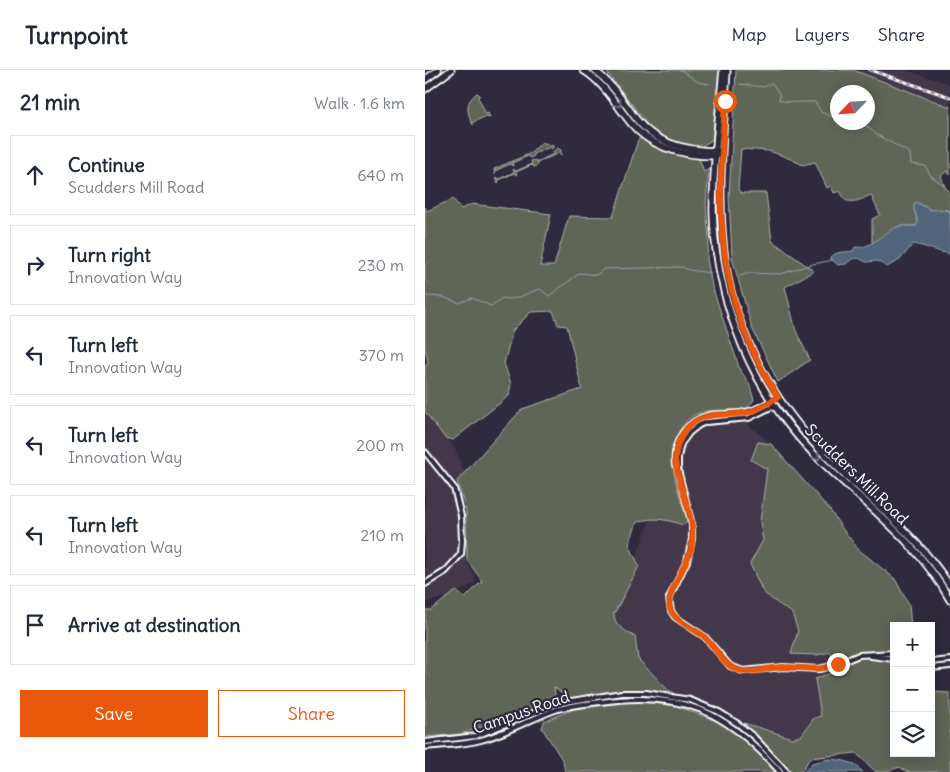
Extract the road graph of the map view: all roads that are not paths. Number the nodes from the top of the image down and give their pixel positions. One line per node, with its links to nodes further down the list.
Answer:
1 (438, 70): 7 (main road)
2 (451, 70): 8 (main road)
3 (583, 70): 9 (main road, one-way to 9)
4 (595, 70): 9 (main road)
5 (723, 70): 9 (main road, Scudders Mill Road)
6 (727, 70): 10 (main road, Scudders Mill Road)
7 (425, 80)
8 (425, 89)
9 (715, 153): 10 (main road); 12 (main road, Scudders Mill Road)
10 (723, 153): 11 (main road, Scudders Mill Road)
11 (778, 397): 12 (street); 15 (main road, Scudders Mill Road)
12 (773, 403): 16 (main road, Scudders Mill Road, one-way to 16); 18 (street)
13 (425, 452): 14 (street)
14 (425, 584)
15 (950, 586)
16 (950, 600)
17 (890, 653): 18 (street)
18 (864, 655): 19 (street)
19 (890, 658)
20 (950, 660): 21 (street)
21 (935, 662)
22 (950, 666): 23 (street)
23 (935, 668)
24 (425, 742): 27 (street, Campus Road)
25 (425, 747): 26 (street, Campus Road)
26 (780, 772)
27 (787, 772)

